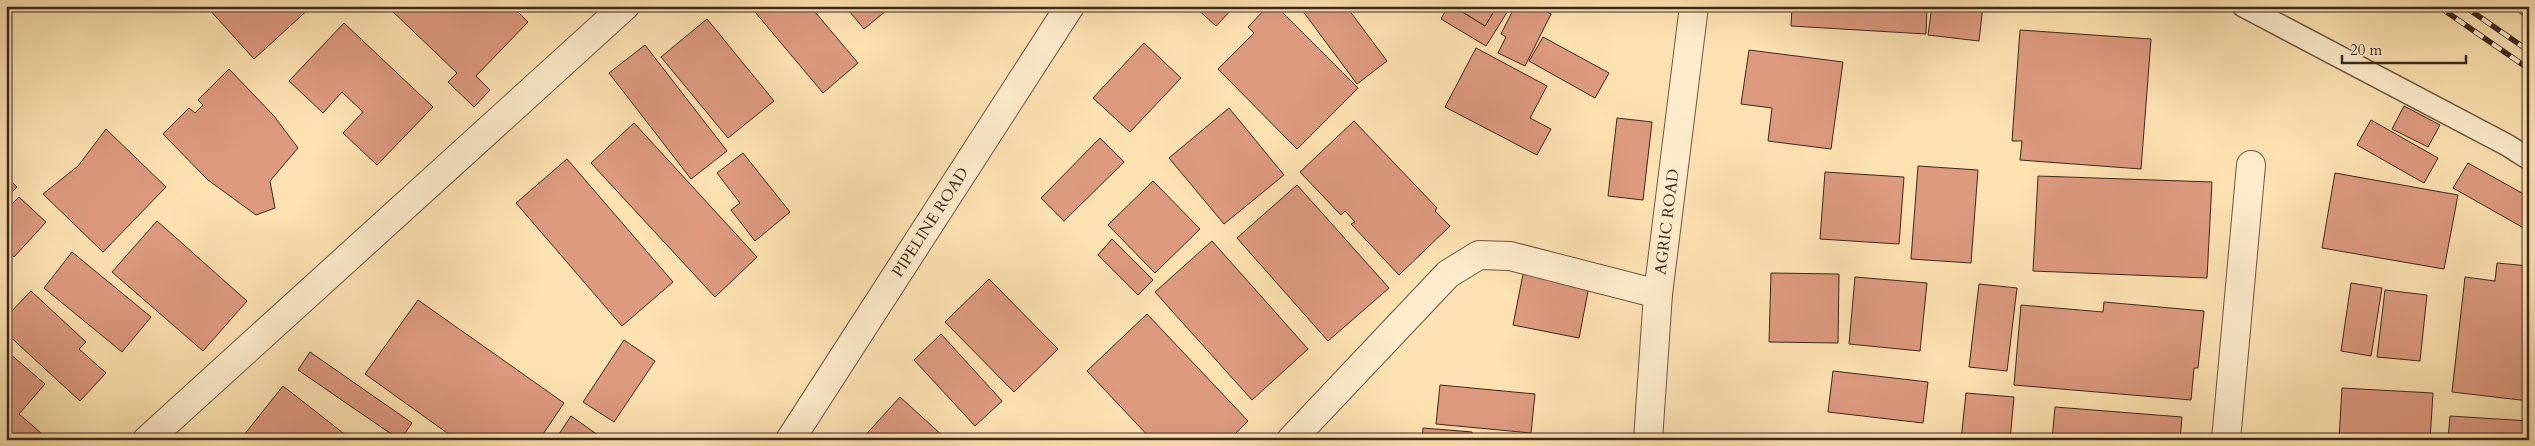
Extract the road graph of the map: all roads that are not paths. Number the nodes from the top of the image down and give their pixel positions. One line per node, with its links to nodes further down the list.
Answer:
1 (625, 6): 8 (street)
2 (1070, 6): 9 (street, PIPELINE ROAD)
3 (1694, 6): 7 (street, AGRIC ROAD)
4 (2244, 6): 5 (lane)
5 (2529, 159)
6 (2251, 165): 12 (street)
7 (1658, 294): 10 (street); 11 (street, AGRIC ROAD)
8 (147, 440)
9 (790, 440)
10 (1291, 440)
11 (1648, 440)
12 (2226, 440)

